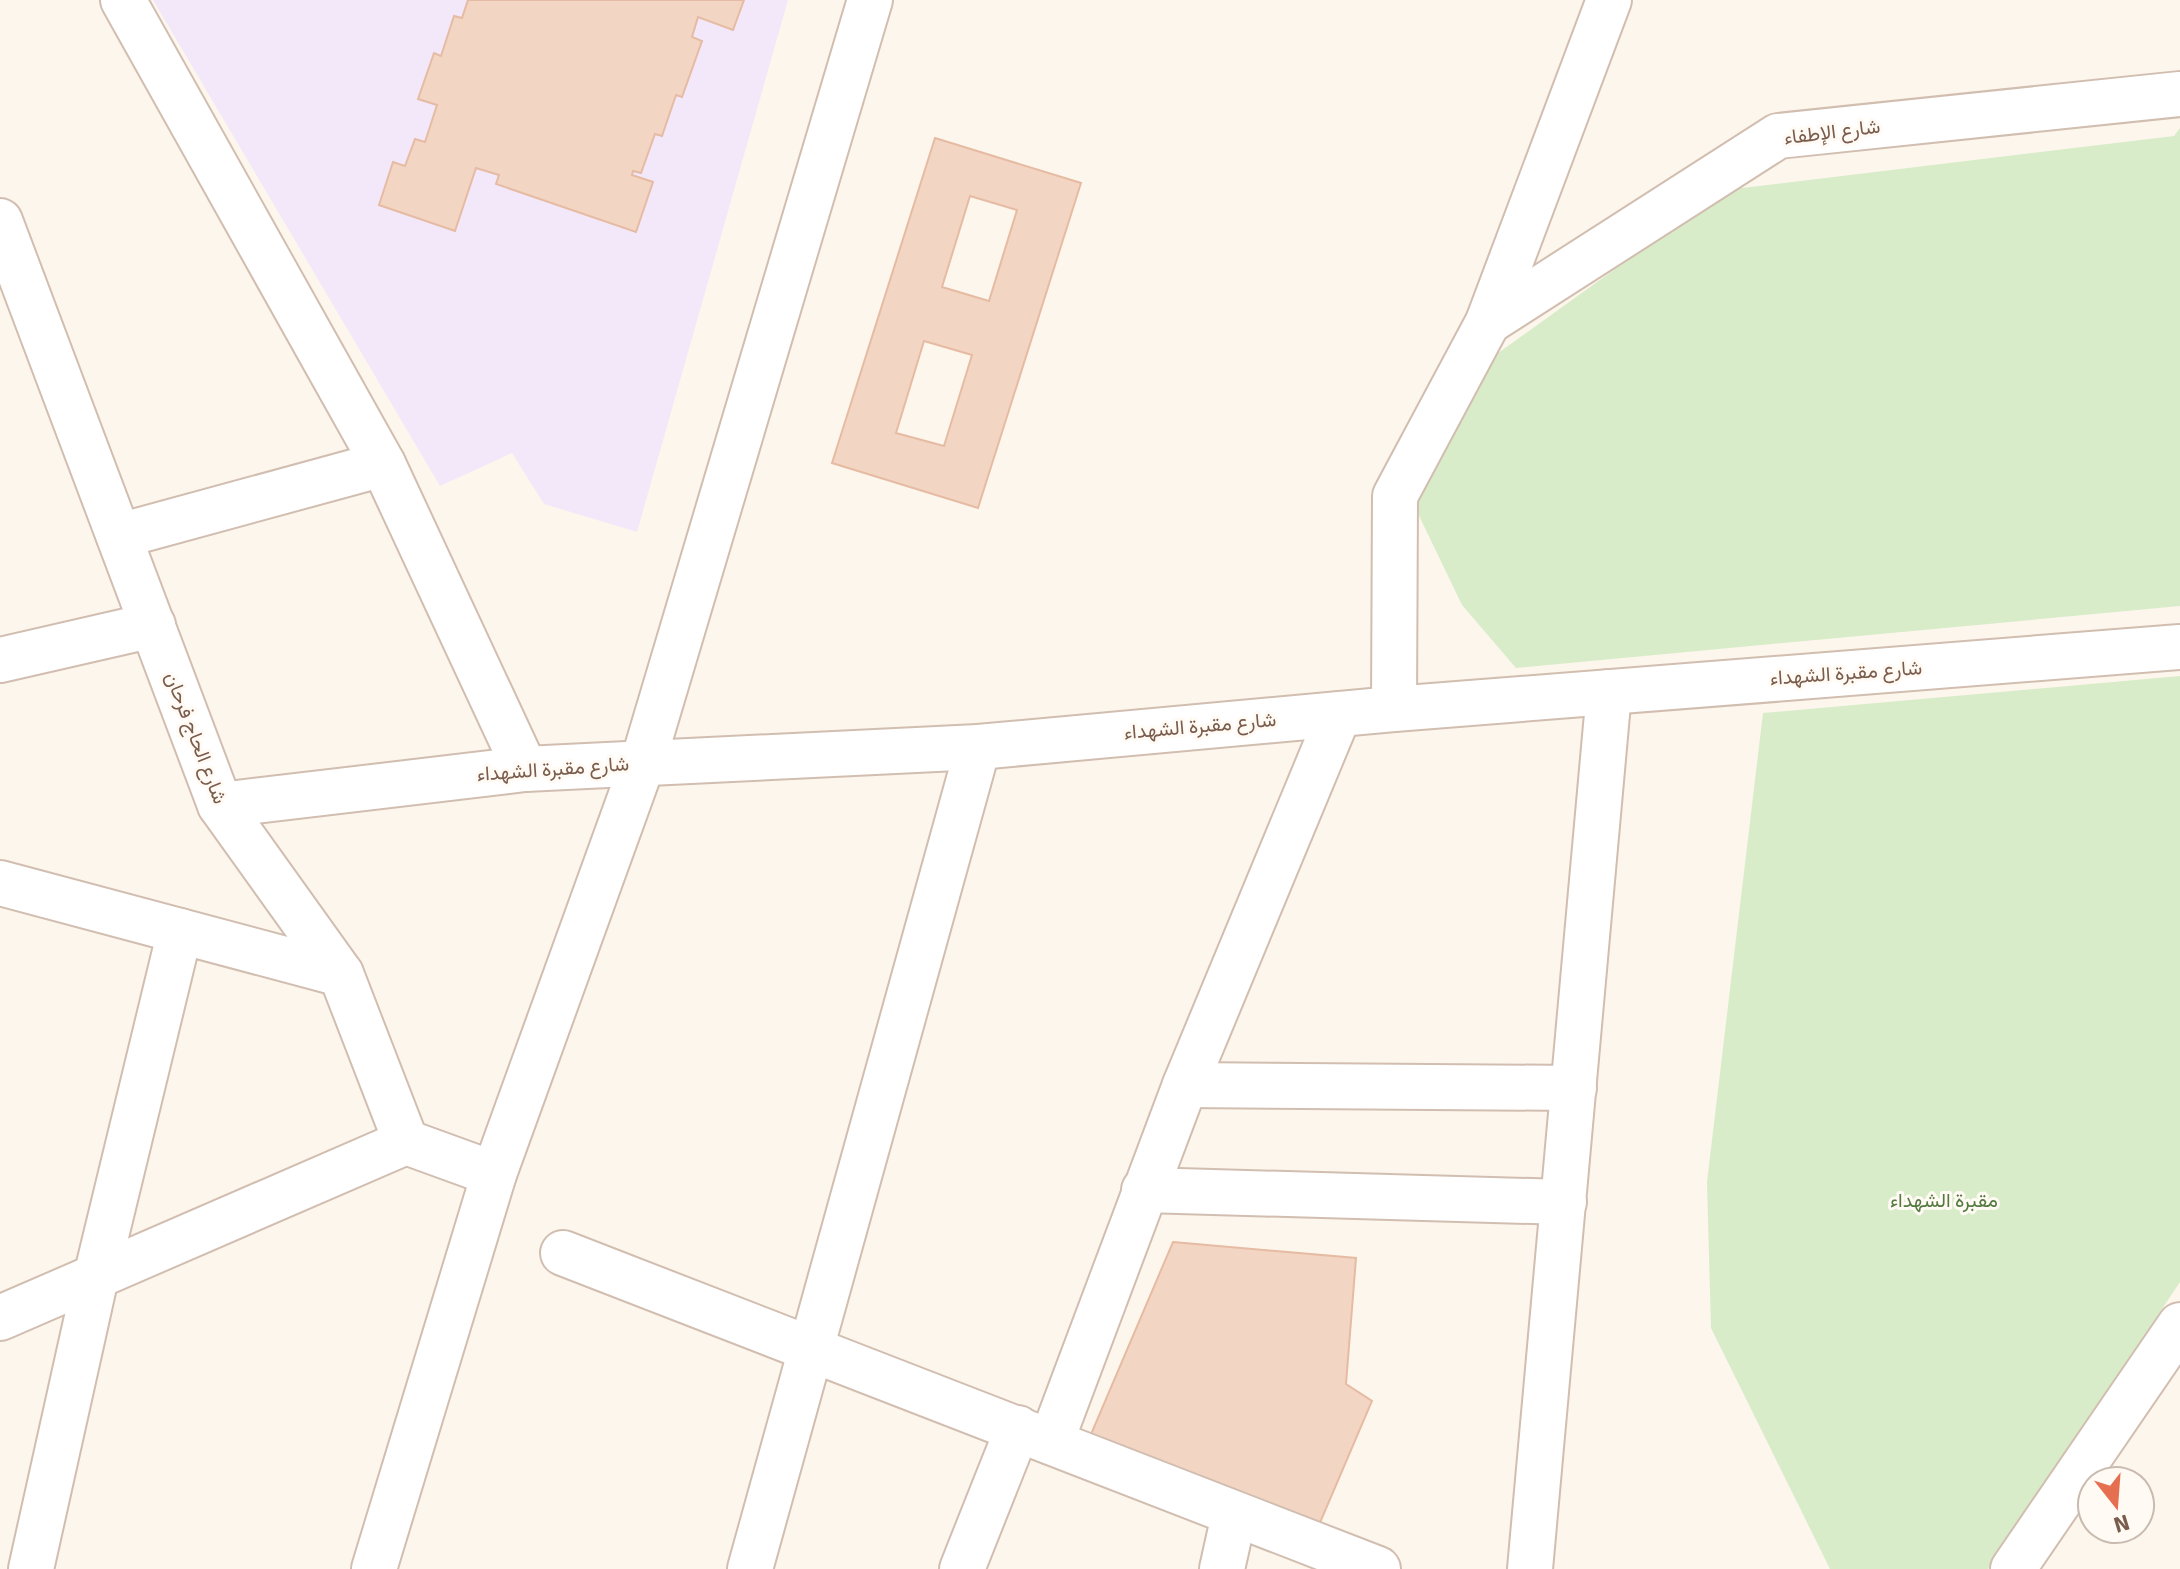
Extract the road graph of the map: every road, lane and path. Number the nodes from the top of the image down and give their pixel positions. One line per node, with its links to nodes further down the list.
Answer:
1 (123, 0): 7 (street)
2 (870, 0): 16 (street)
3 (1609, 0): 6 (street)
4 (2180, 94): 6 (street, شارع الإطفاء)
5 (0, 221): 8 (street, شارع الحاج فرحان)
6 (1488, 322): 13 (street)
7 (383, 464): 8 (street); 17 (street)
8 (119, 536): 9 (street, شارع الحاج فرحان)
9 (153, 625): 11 (street); 18 (street, شارع الحاج فرحان)
10 (2180, 647): 12 (street, شارع مقبرة الشهداء)
11 (0, 660)
12 (1609, 692): 13 (street, شارع مقبرة الشهداء); 23 (street)
13 (1394, 709): 14 (street, شارع مقبرة الشهداء)
14 (1339, 714): 15 (street, شارع مقبرة الشهداء); 22 (street)
15 (978, 747): 16 (street, شارع مقبرة الشهداء); 32 (street)
16 (643, 762): 17 (street, شارع مقبرة الشهداء); 25 (street)
17 (525, 769): 18 (street, شارع مقبرة الشهداء)
18 (220, 805): 21 (street, شارع الحاج فرحان)
19 (0, 883): 20 (street)
20 (180, 931): 21 (street); 29 (street)
21 (341, 974): 24 (street, شارع الحاج فرحان)
22 (1185, 1085): 23 (street); 26 (street)
23 (1574, 1088): 27 (street)
24 (406, 1142): 25 (street); 29 (street)
25 (494, 1174): 36 (street)
26 (1144, 1190): 27 (street); 33 (street)
27 (1564, 1202): 41 (street)
28 (563, 1253): 32 (street)
29 (96, 1277): 30 (street); 35 (street)
30 (0, 1318)
31 (2180, 1325): 42 (street)
32 (813, 1351): 33 (street); 37 (street)
33 (1034, 1435): 34 (street); 38 (street)
34 (1234, 1515): 39 (street); 40 (street)
35 (31, 1569)
36 (374, 1569)
37 (750, 1569)
38 (962, 1569)
39 (1222, 1569)
40 (1378, 1569)
41 (1530, 1569)
42 (2013, 1569)

